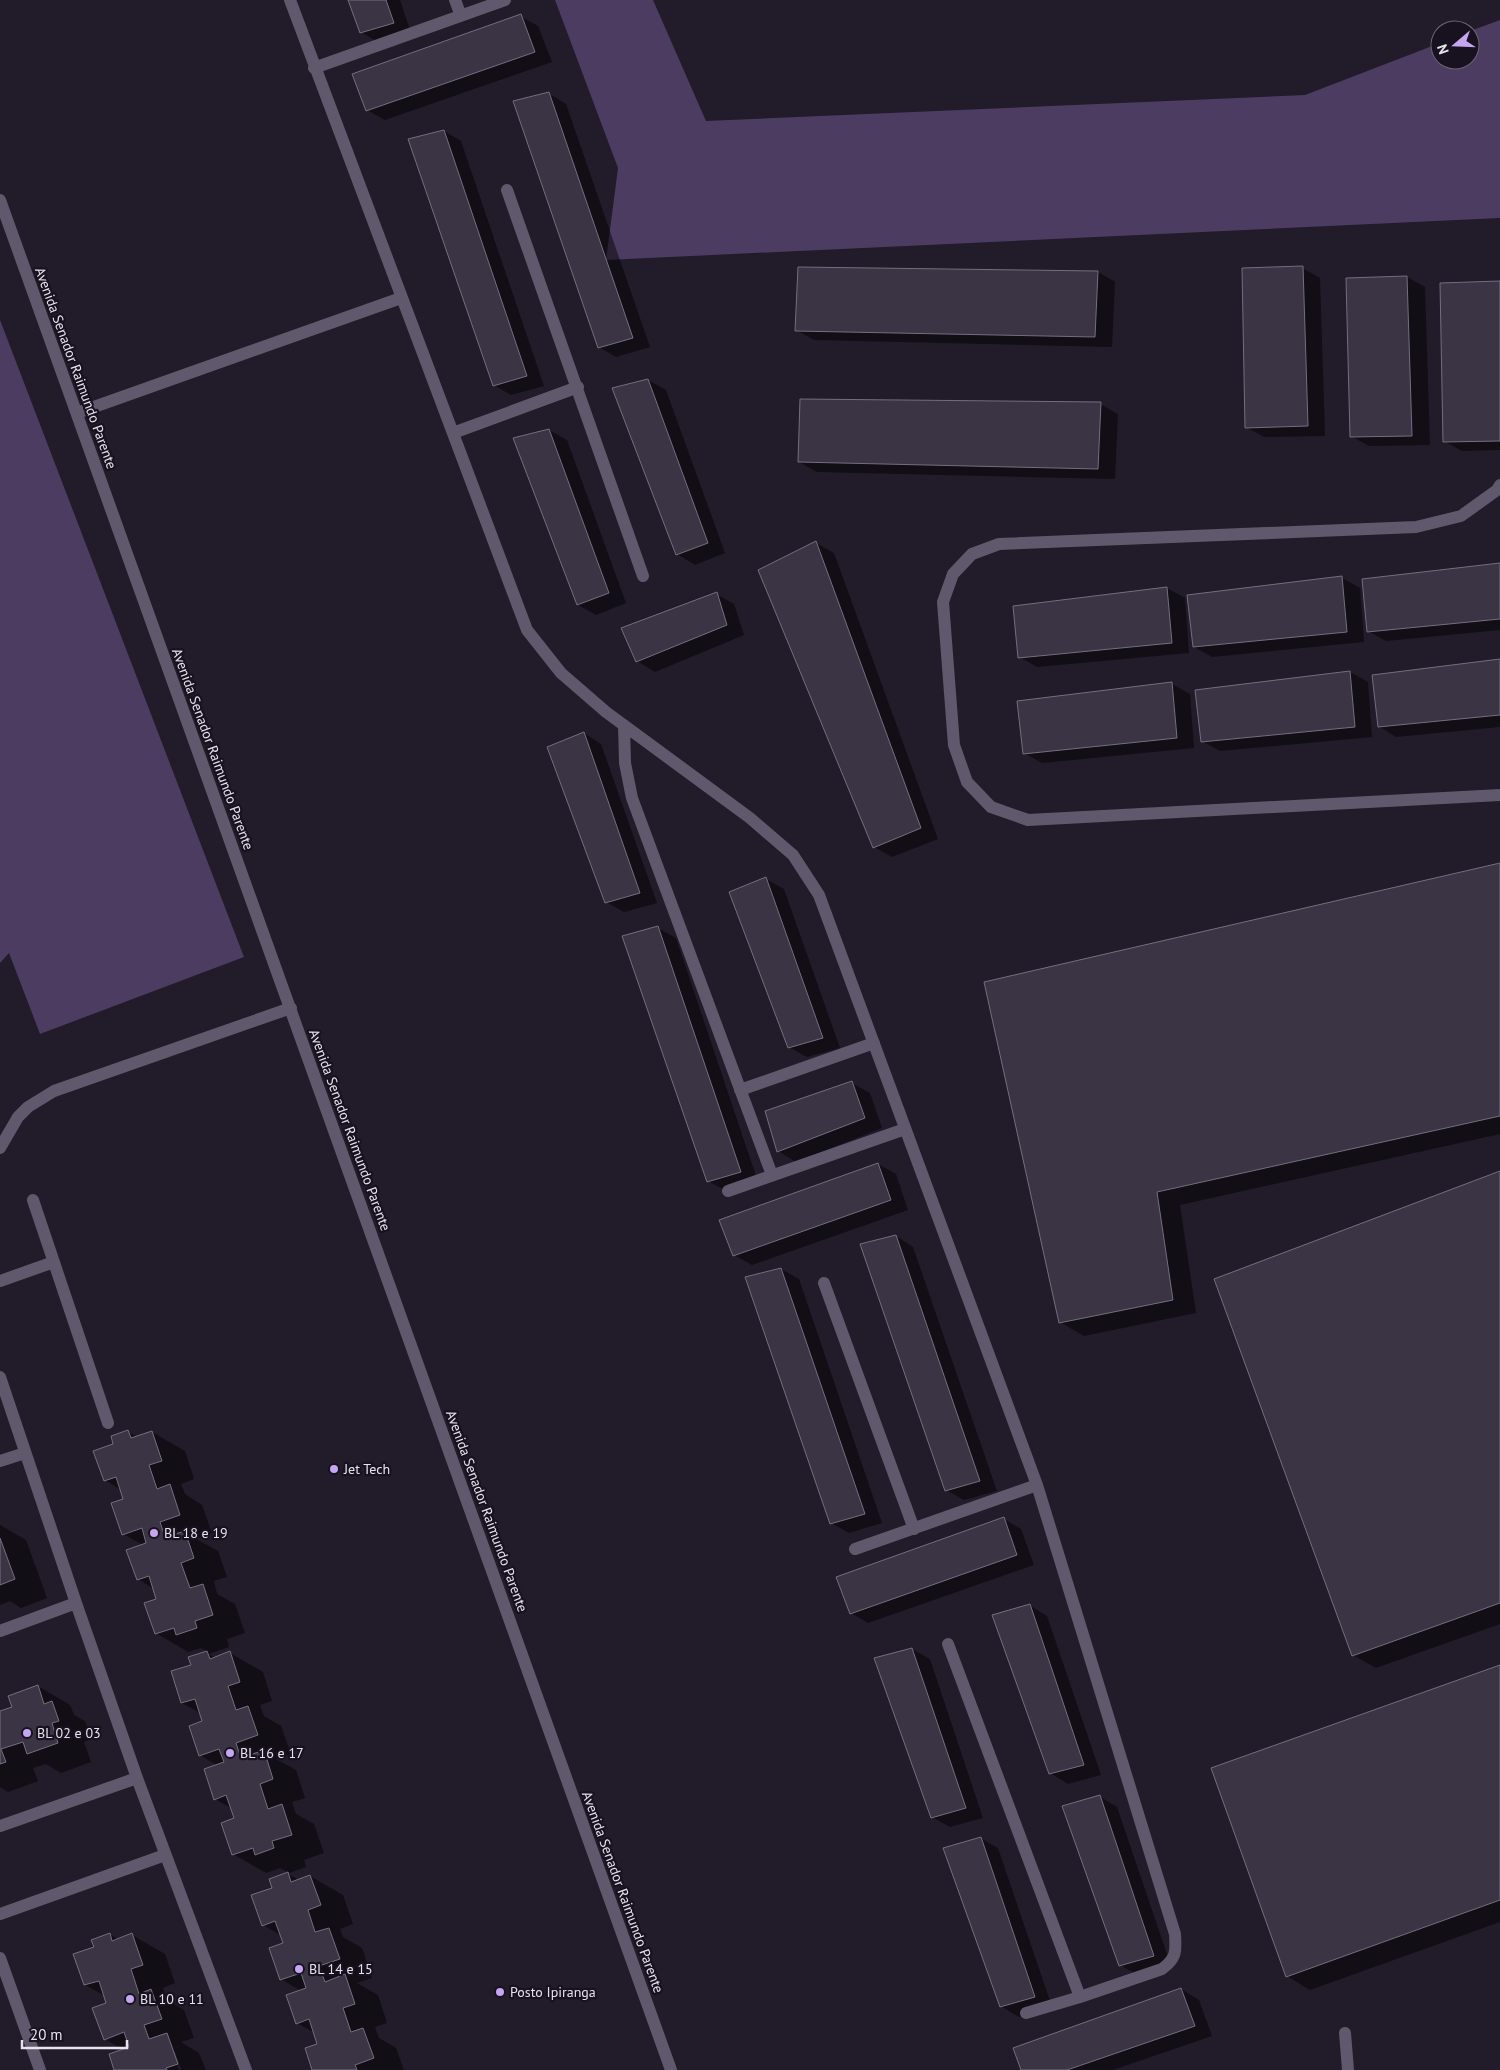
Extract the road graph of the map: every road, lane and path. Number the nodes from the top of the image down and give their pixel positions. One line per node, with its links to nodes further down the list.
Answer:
1 (290, 0): 5 (street)
2 (455, 0): 4 (street)
3 (505, 0): 4 (street)
4 (461, 16): 5 (street)
5 (314, 68): 8 (street)
6 (506, 190): 9 (street)
7 (0, 200): 10 (street, Avenida Senador Raimundo Parente)
8 (401, 298): 10 (street); 11 (street)
9 (578, 387): 11 (street); 13 (street)
10 (77, 413): 16 (street, Avenida Senador Raimundo Parente)
11 (453, 433): 14 (street)
12 (1500, 485): 15 (street)
13 (642, 576)
14 (624, 725): 17 (street); 18 (street)
15 (1500, 795)
16 (291, 1008): 20 (street); 47 (street, Avenida Senador Raimundo Parente)
17 (874, 1043): 18 (street); 19 (street)
18 (740, 1090): 21 (street)
19 (906, 1128): 21 (street); 31 (street)
20 (0, 1148)
21 (772, 1175): 22 (street)
22 (728, 1191)
23 (33, 1200): 24 (street)
24 (54, 1262): 25 (street); 28 (street)
25 (0, 1281)
26 (824, 1283): 32 (street)
27 (0, 1377): 29 (street)
28 (108, 1423)
29 (25, 1453): 30 (street); 34 (street)
30 (0, 1461)
31 (1037, 1485): 32 (street); 42 (street)
32 (914, 1528): 33 (street)
33 (855, 1549)
34 (76, 1603): 35 (street); 37 (street)
35 (0, 1631)
36 (948, 1644): 42 (street)
37 (137, 1778): 38 (street); 39 (street)
38 (0, 1826)
39 (165, 1855): 40 (street); 46 (street)
40 (0, 1914)
41 (0, 1958): 45 (street)
42 (1080, 1997): 43 (street)
43 (1026, 2012)
44 (1345, 2033): 48 (street)
45 (40, 2070)
46 (246, 2070)
47 (671, 2070)
48 (1348, 2070)

